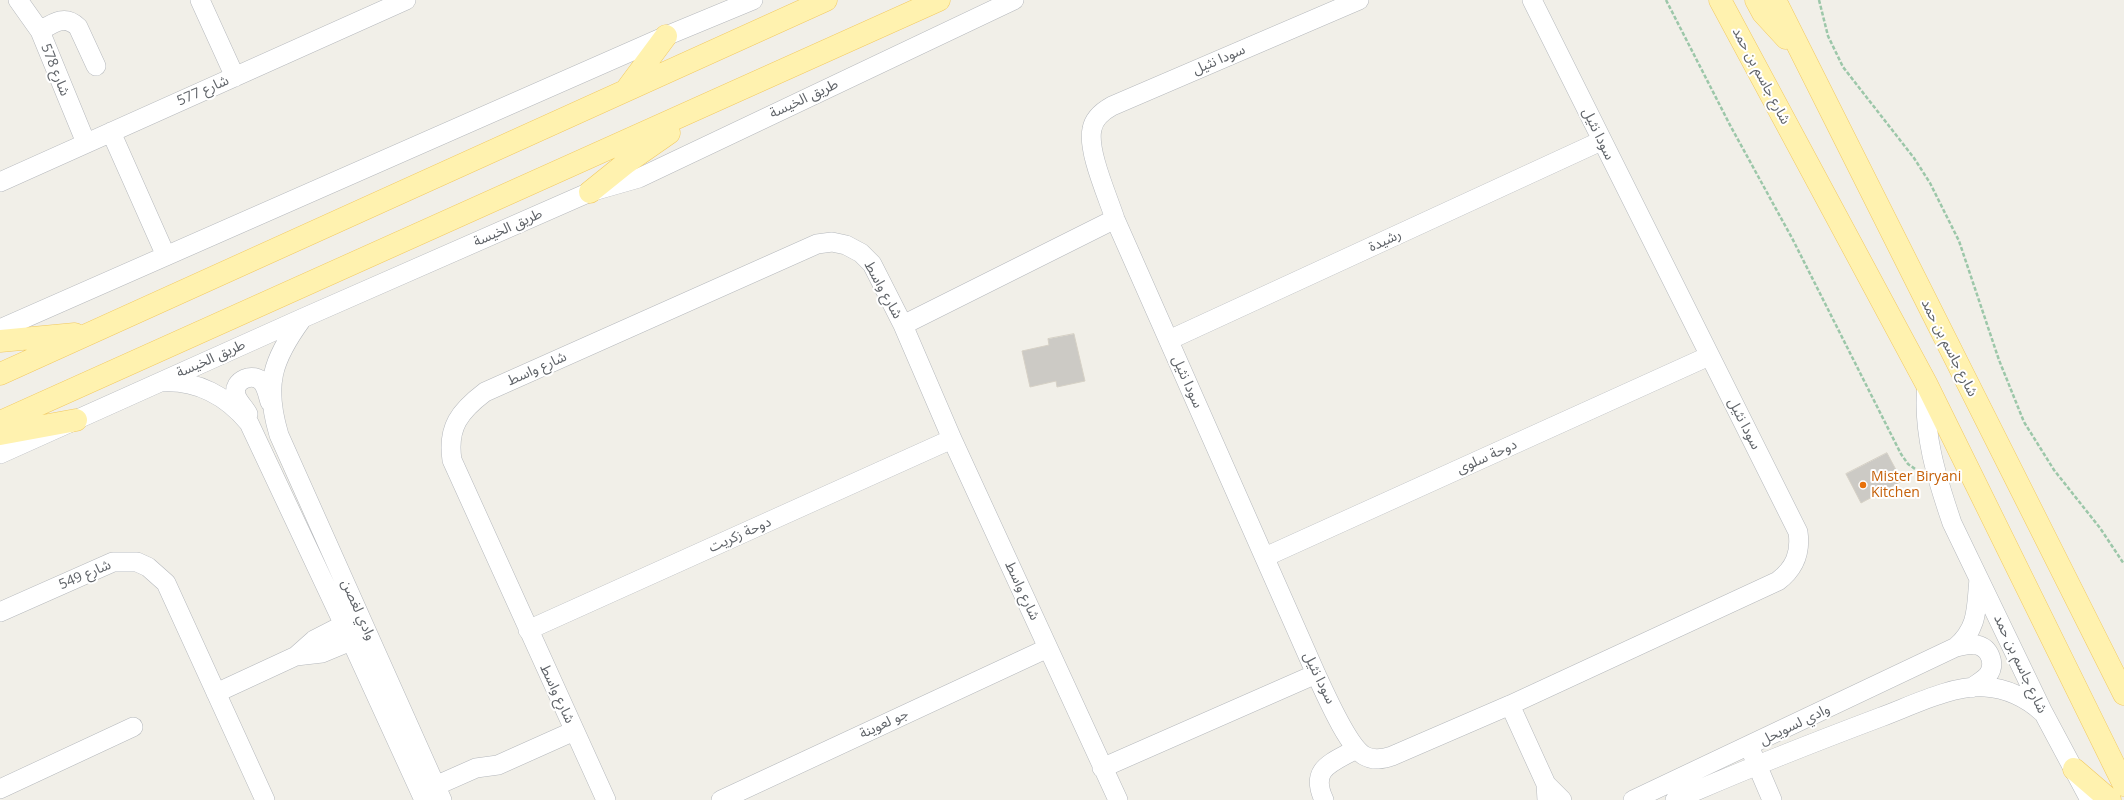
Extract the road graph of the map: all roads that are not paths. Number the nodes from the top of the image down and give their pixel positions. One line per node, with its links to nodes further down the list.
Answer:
1 (18, 0): 13 (street, شارع 578)
2 (200, 0): 17 (street)
3 (406, 0): 17 (street, شارع 577)
4 (826, 0): 18 (main road)
5 (939, 0): 19 (main road, طريق الخيسة)
6 (1014, 0): 24 (street, طريق الخيسة)
7 (1359, 0): 25 (street, سودا نثيل)
8 (1532, 0): 21 (street, سودا نثيل)
9 (1720, 0): 36 (main road, شارع جاسم بن حمد)
10 (1756, 0): 15 (main road)
11 (1775, 0): 15 (main road, شارع جاسم بن حمد)
12 (749, 1): 14 (street)
13 (40, 31): 16 (street); 22 (street, شارع 578)
14 (666, 36): 18 (main road); 26 (street)
15 (1799, 49): 56 (main road, شارع جاسم بن حمد)
16 (96, 66)
17 (235, 77): 20 (street, شارع 577)
18 (625, 92): 30 (main road)
19 (692, 112): 24 (main road); 39 (main road, طريق الخيسة)
20 (111, 132): 22 (street, شارع 577); 26 (street)
21 (1602, 141): 31 (street, رشيدة); 33 (street, سودا نثيل)
22 (86, 143): 23 (street, شارع 577)
23 (0, 182)
24 (590, 192): 27 (street, طريق الخيسة)
25 (1115, 220): 28 (street, شارع واسط); 31 (street, سودا نثيل)
26 (166, 256): 29 (street)
27 (303, 318): 35 (street, طريق الخيسة); 38 (street, وادي لغصن)
28 (903, 325): 42 (street, شارع واسط); 48 (street, شارع واسط)
29 (0, 329)
30 (94, 332): 32 (main road); 34 (main road)
31 (1169, 340): 44 (street, سودا نثيل)
32 (0, 341)
33 (1709, 356): 44 (street, دوحة سلوى); 57 (street, سودا نثيل)
34 (0, 374)
35 (159, 383): 37 (street, طريق الخيسة); 41 (street, وادي لغصن)
36 (1927, 386): 45 (street, شارع جاسم بن حمد); 66 (main road, شارع جاسم بن حمد)
37 (76, 420): 40 (main road); 43 (street, طريق الخيسة)
38 (275, 420): 41 (street, وادي لغصن); 47 (street, وادي لغصن)
39 (0, 422)
40 (0, 434)
41 (256, 435): 49 (street, وادي لغصن)
42 (952, 439): 48 (street, دوحة زكريت); 52 (street, شارع واسط)
43 (0, 454)
44 (1265, 557): 53 (street, سودا نثيل)
45 (1979, 578): 51 (street, وادي لسويحل); 58 (street, شارع جاسم بن حمد)
46 (0, 612): 55 (street, شارع 549)
47 (361, 616): 49 (street); 50 (street, وادي لغصن)
48 (528, 630): 60 (street, شارع واسط)
49 (348, 633): 50 (street); 55 (street); 69 (street, وادي لغصن)
50 (369, 633): 69 (street, وادي لغصن)
51 (1956, 647): 54 (street, وادي لسويحل); 61 (street, وادي لسويحل)
52 (1048, 648): 64 (street, شارع واسط); 72 (street, جو لعوينة)
53 (1316, 674): 62 (street, سودا نثيل); 64 (street)
54 (1971, 688): 58 (street, وادي لسويحل); 63 (street, وادي لسويحل)
55 (216, 693): 70 (street, شارع 549)
56 (2124, 694)
57 (1510, 705): 62 (street, سودا نثيل); 68 (street)
58 (2043, 712): 65 (street, شارع جاسم بن حمد)
59 (133, 727): 67 (street)
60 (574, 731): 69 (street, شارع واسط); 71 (street, شارع واسط)
61 (1749, 746): 63 (street); 76 (street, وادي لسويحل)
62 (1356, 749): 74 (street)
63 (1758, 764): 77 (street, وادي لسويحل); 78 (street)
64 (1102, 768): 73 (street, شارع واسط)
65 (2074, 769): 79 (street, شارع جاسم بن حمد); 80 (main road)
66 (2124, 785)
67 (0, 789)
68 (1547, 792): 75 (street)
69 (433, 796)
70 (265, 800)
71 (606, 800)
72 (721, 800)
73 (1118, 800)
74 (1324, 800)
75 (1562, 800)
76 (1633, 800)
77 (1675, 800)
78 (1772, 800)
79 (2090, 800)
80 (2110, 800)

